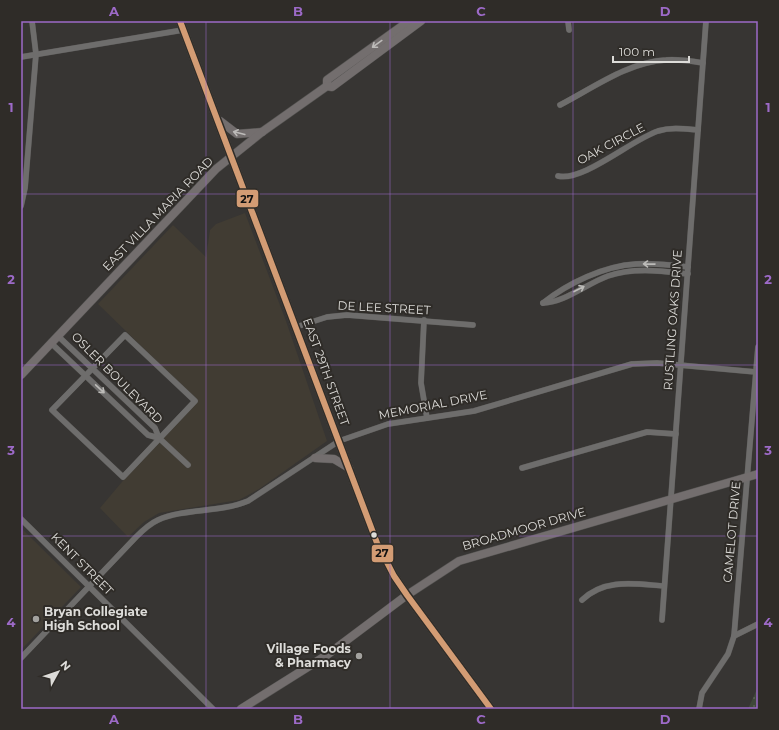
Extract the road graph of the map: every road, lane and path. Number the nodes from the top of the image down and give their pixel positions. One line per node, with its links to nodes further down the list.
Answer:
1 (32, 21): 9 (street)
2 (180, 21): 7 (main road, EAST 29TH STREET)
3 (409, 21): 12 (main road, EAST VILLA MARIA ROAD, one-way to 12)
4 (422, 21): 12 (main road, EAST VILLA MARIA ROAD)
5 (568, 21): 8 (street)
6 (706, 21): 11 (street, RUSTLING OAKS DRIVE)
7 (184, 30): 9 (street); 14 (main road, EAST 29TH STREET)
8 (569, 30)
9 (36, 54): 10 (street); 19 (street)
10 (21, 57)
11 (703, 63): 13 (street); 15 (street, RUSTLING OAKS DRIVE)
12 (327, 86): 16 (main road, EAST VILLA MARIA ROAD)
13 (560, 105)
14 (219, 121): 16 (main road, one-way to 14); 17 (main road, EAST 29TH STREET)
15 (698, 130): 18 (street, OAK CIRCLE); 20 (street, RUSTLING OAKS DRIVE)
16 (262, 132): 17 (main road, EAST VILLA MARIA ROAD)
17 (232, 156): 25 (main road, EAST 29TH STREET); 26 (main road, EAST VILLA MARIA ROAD)
18 (558, 176)
19 (21, 206)
20 (688, 267): 21 (street, RUSTLING OAKS DRIVE); 22 (street, one-way to 22)
21 (688, 274): 22 (street); 29 (street, RUSTLING OAKS DRIVE)
22 (598, 276): 22 (street, one-way to 22)
23 (424, 320): 24 (street, DE LEE STREET); 25 (street, DE LEE STREET); 34 (street)
24 (473, 325)
25 (296, 327): 37 (main road, EAST 29TH STREET)
26 (58, 336): 27 (main road, EAST VILLA MARIA ROAD); 30 (street, OSLER BOULEVARD)
27 (51, 343): 32 (main road, EAST VILLA MARIA ROAD); 33 (street, OSLER BOULEVARD)
28 (758, 347): 31 (street, CAMELOT DRIVE)
29 (681, 364): 31 (street, MEMORIAL DRIVE); 34 (street, MEMORIAL DRIVE); 35 (street, RUSTLING OAKS DRIVE)
30 (92, 368): 33 (street); 36 (street, OSLER BOULEVARD); 36 (street)
31 (756, 372): 43 (street, CAMELOT DRIVE)
32 (21, 375)
33 (85, 376): 36 (street, OSLER BOULEVARD, one-way to 36); 36 (street)
34 (427, 418): 37 (street, MEMORIAL DRIVE)
35 (676, 434): 41 (street); 44 (street, RUSTLING OAKS DRIVE)
36 (159, 438): 39 (street, OSLER BOULEVARD)
37 (338, 441): 38 (street, MEMORIAL DRIVE); 40 (main road, EAST 29TH STREET)
38 (315, 458): 40 (main road); 47 (street, MEMORIAL DRIVE)
39 (188, 466)
40 (349, 468): 48 (main road, EAST 29TH STREET)
41 (522, 468)
42 (758, 474): 43 (main road, BROADMOOR DRIVE)
43 (747, 477): 44 (main road, BROADMOOR DRIVE); 52 (street, CAMELOT DRIVE)
44 (671, 499): 46 (street, RUSTLING OAKS DRIVE); 48 (main road, BROADMOOR DRIVE)
45 (21, 520): 47 (street, KENT STREET)
46 (664, 586): 49 (street); 50 (street, RUSTLING OAKS DRIVE)
47 (89, 587): 53 (street, MEMORIAL DRIVE); 54 (street, KENT STREET)
48 (407, 596): 55 (main road, BROADMOOR DRIVE); 56 (main road, EAST 29TH STREET)
49 (582, 600)
50 (662, 620)
51 (758, 624): 52 (street)
52 (734, 636): 57 (street, CAMELOT DRIVE)
53 (21, 658)
54 (213, 709)
55 (241, 709)
56 (491, 709)
57 (699, 709)

